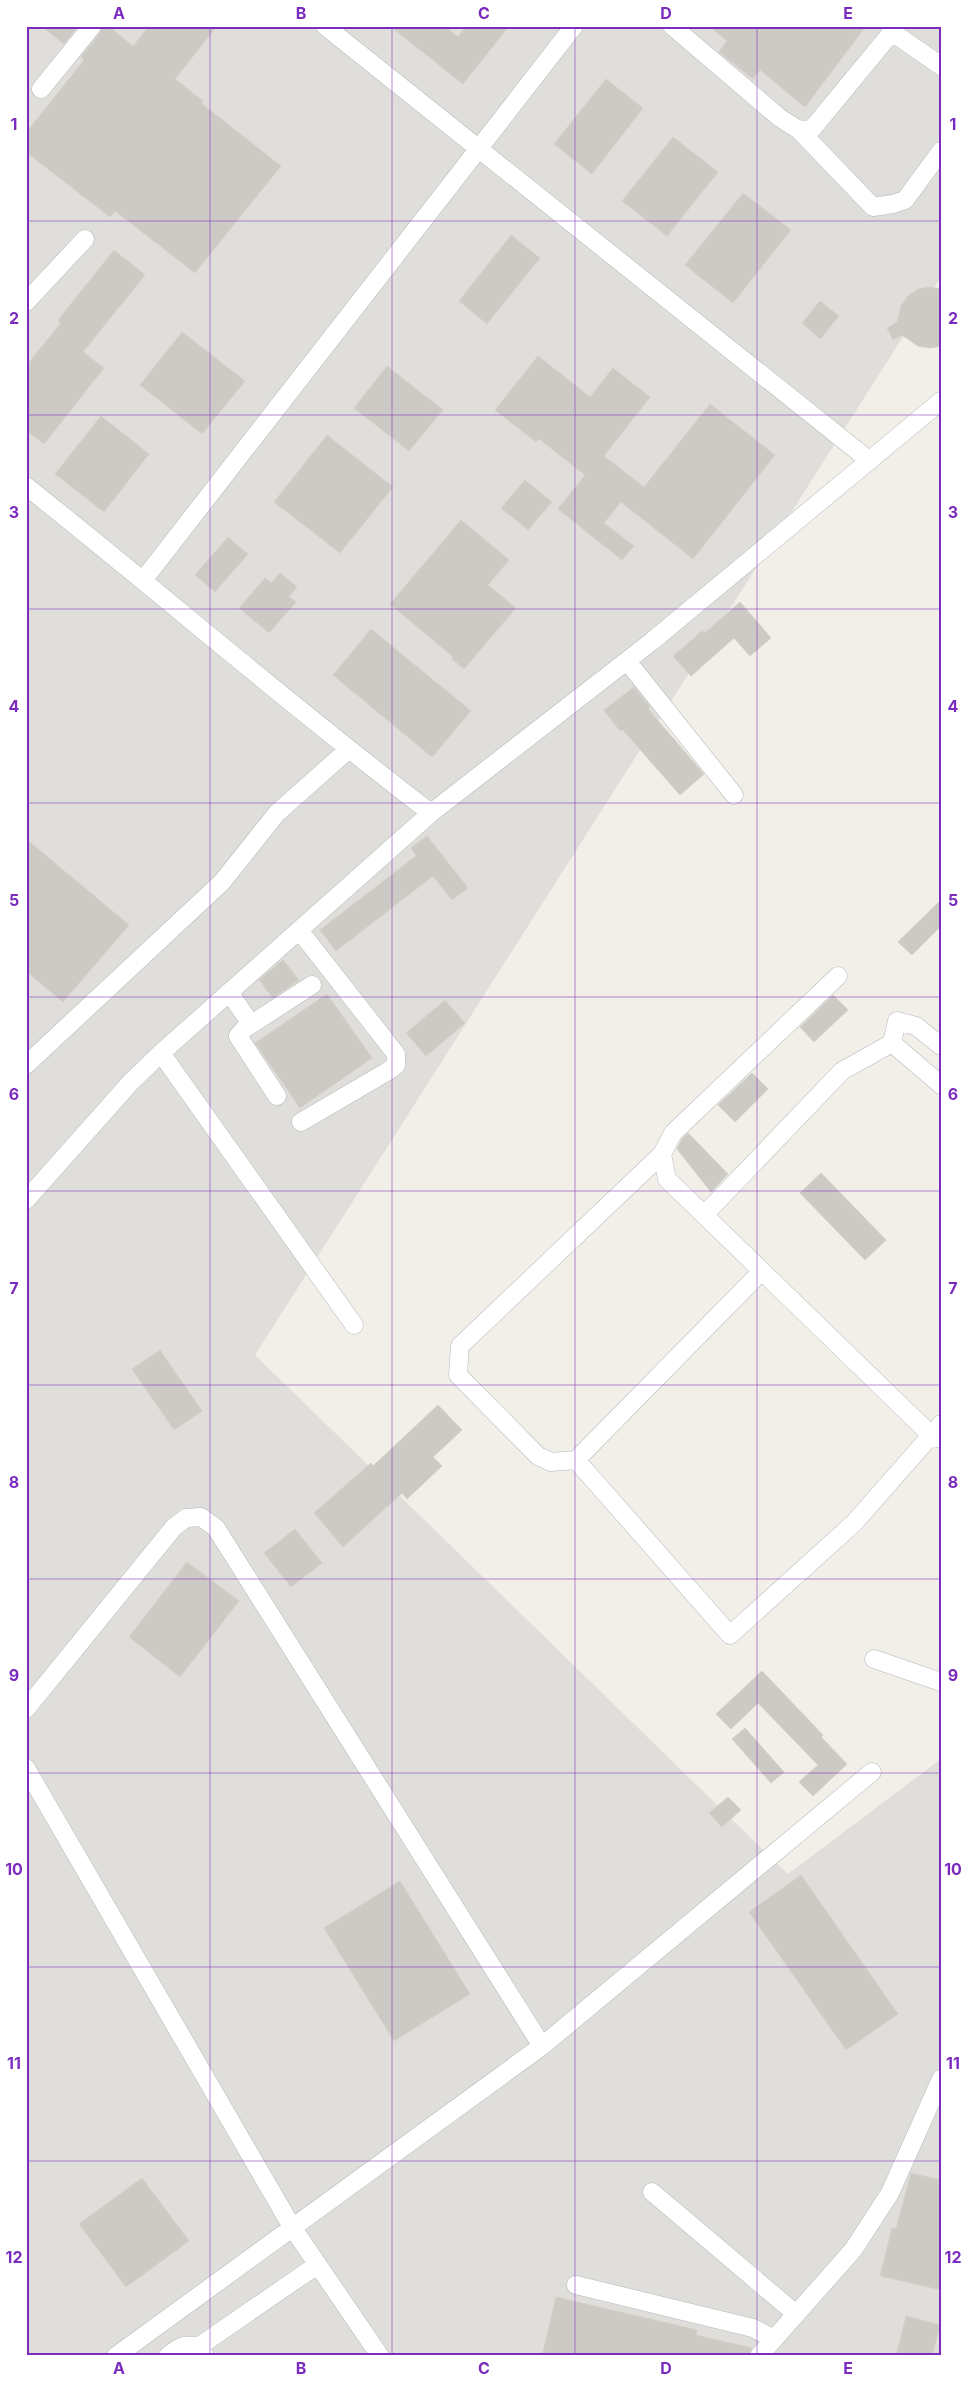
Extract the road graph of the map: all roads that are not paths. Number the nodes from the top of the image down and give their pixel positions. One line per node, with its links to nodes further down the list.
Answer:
1 (92, 26): 7 (street)
2 (325, 26): 9 (street)
3 (574, 26): 9 (street)
4 (672, 26): 8 (street)
5 (891, 29): 6 (street); 8 (street)
6 (941, 66)
7 (41, 89)
8 (799, 130): 10 (street)
9 (479, 147): 14 (street); 16 (street)
10 (941, 151)
11 (85, 239): 12 (street)
12 (26, 302)
13 (941, 402): 14 (street)
14 (870, 461): 17 (street)
15 (26, 486): 16 (street)
16 (144, 579): 18 (street)
17 (627, 661): 19 (street); 20 (street)
18 (348, 750): 20 (street); 29 (street)
19 (734, 795)
20 (431, 814): 21 (street)
21 (298, 930): 24 (street); 32 (street)
22 (838, 976): 33 (street)
23 (312, 985): 25 (street)
24 (230, 992): 25 (street); 28 (street)
25 (251, 1024): 31 (street)
26 (892, 1042): 27 (street); 30 (street); 35 (street)
27 (941, 1046)
28 (161, 1053): 34 (street); 37 (street)
29 (26, 1065)
30 (941, 1085)
31 (277, 1096)
32 (301, 1122)
33 (662, 1154): 35 (street); 39 (street)
34 (26, 1200)
35 (704, 1215): 36 (street)
36 (762, 1271): 38 (street); 39 (street)
37 (354, 1325)
38 (938, 1433): 39 (street)
39 (576, 1460)
40 (874, 1659): 41 (street)
41 (941, 1682)
42 (26, 1708): 45 (street)
43 (26, 1768): 48 (street)
44 (872, 1772): 45 (street)
45 (542, 2046): 48 (street)
46 (941, 2079): 51 (street)
47 (652, 2192): 51 (street)
48 (292, 2227): 49 (street); 54 (street)
49 (318, 2264): 53 (street); 56 (street)
50 (576, 2286): 52 (street)
51 (796, 2314): 52 (street)
52 (774, 2339): 57 (street)
53 (201, 2352): 55 (street)
54 (116, 2356)
55 (168, 2356)
56 (380, 2356)
57 (759, 2356)

